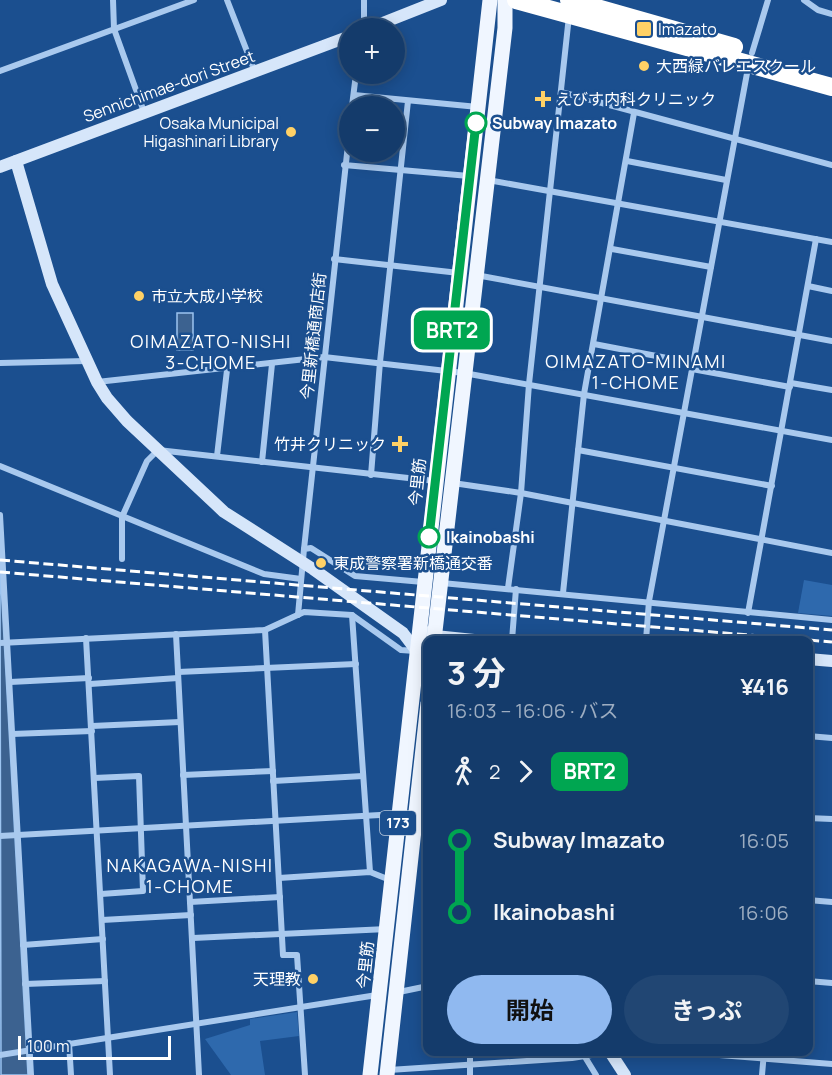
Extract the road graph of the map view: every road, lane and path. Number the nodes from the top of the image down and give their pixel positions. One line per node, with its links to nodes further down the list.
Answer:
1 (112, 0): 16 (street)
2 (194, 0): 16 (street)
3 (228, 0): 20 (street)
4 (364, 0): 14 (street)
5 (441, 0): 15 (street)
6 (490, 0): 27 (main road, 今里筋 / 173)
7 (505, 0): 39 (main road)
8 (516, 0): 12 (highway)
9 (758, 0): 11 (street)
10 (804, 0): 13 (street)
11 (767, 2): 18 (street)
12 (570, 4): 18 (highway); 24 (street)
13 (832, 14)
14 (364, 18)
15 (395, 18)
16 (114, 29): 19 (street); 28 (street)
17 (339, 40): 20 (street, Sennichimae-dori Street)
18 (751, 58): 21 (highway); 23 (highway); 30 (street)
19 (0, 70)
20 (255, 72): 28 (street, Sennichimae-dori Street)
21 (832, 75)
22 (355, 84): 25 (street)
23 (832, 87)
24 (561, 92): 29 (street); 41 (street)
25 (354, 95): 26 (street)
26 (408, 101): 27 (street); 37 (street)
27 (478, 107): 38 (main road, 今里筋 / 173)
28 (144, 112): 31 (street, Sennichimae-dori Street)
29 (634, 113): 30 (street); 32 (street)
30 (733, 138): 35 (street); 40 (street)
31 (16, 161): 36 (street, Sennichimae-dori Street); 61 (street)
32 (627, 161): 40 (street); 42 (street)
33 (344, 162): 34 (street, 今里新橋通商店街)
34 (344, 165): 37 (street); 47 (street, 今里新橋通商店街)
35 (832, 165)
36 (0, 167)
37 (400, 170): 38 (street); 48 (street)
38 (471, 176): 50 (main road, 今里筋 / 173)
39 (487, 180): 41 (street); 51 (main road)
40 (726, 180): 43 (street)
41 (551, 191): 42 (street); 52 (street)
42 (620, 202): 43 (street); 46 (street)
43 (720, 221): 44 (street); 49 (street)
44 (816, 239): 45 (street); 53 (street)
45 (832, 242)
46 (612, 249): 49 (street); 55 (street)
47 (334, 259): 48 (street); 60 (street, 今里新橋通商店街)
48 (391, 264): 50 (street); 62 (street)
49 (711, 267): 56 (street)
50 (459, 273): 67 (main road, 今里筋 / 173)
51 (476, 275): 52 (street); 68 (main road)
52 (540, 286): 55 (street); 70 (street)
53 (808, 286): 54 (street); 57 (street)
54 (832, 291)
55 (602, 297): 56 (street); 59 (street)
56 (702, 315): 57 (street); 65 (street)
57 (800, 335): 58 (street); 71 (street)
58 (832, 340)
59 (594, 344): 65 (street); 73 (street)
60 (324, 357): 62 (street); 64 (street); 83 (street, 今里新橋通商店街)
61 (87, 361): 63 (street); 69 (street)
62 (380, 362): 67 (street); 84 (street)
63 (0, 363)
64 (272, 364): 66 (street); 80 (street)
65 (693, 366): 71 (street); 74 (street)
66 (227, 370): 69 (street); 79 (street)
67 (448, 370): 68 (street); 85 (main road, 今里筋 / 173)
68 (464, 373): 70 (street); 86 (main road)
69 (97, 382): 77 (street)
70 (529, 384): 73 (street); 88 (street)
71 (790, 386): 72 (street); 75 (street)
72 (832, 390)
73 (584, 394): 74 (street); 78 (street)
74 (685, 411): 75 (street); 82 (street)
75 (782, 431): 76 (street); 87 (street)
76 (832, 440)
77 (158, 450): 79 (street); 91 (street); 95 (street)
78 (578, 450): 82 (street); 89 (street)
79 (217, 456): 80 (street)
80 (262, 462): 83 (street)
81 (0, 466): 91 (street)
82 (675, 466): 87 (street); 92 (street)
83 (312, 468): 84 (street); 95 (street, 今里新橋通商店街)
84 (371, 475): 85 (street)
85 (436, 481): 98 (main road, 今里筋 / 173)
86 (452, 483): 88 (street); 99 (main road)
87 (772, 486): 93 (street)
88 (521, 493): 89 (street); 100 (street)
89 (572, 504): 92 (street); 102 (street)
90 (0, 515): 116 (street)
91 (122, 517): 96 (street); 97 (street)
92 (664, 521): 93 (street); 103 (street)
93 (763, 540): 94 (street); 104 (street)
94 (832, 553)
95 (303, 556): 97 (street, 今里新橋通商店街); 98 (street); 117 (street)
96 (122, 559)
97 (301, 579): 105 (street, 今里新橋通商店街)
98 (424, 583): 108 (main road, 今里筋 / 173)
99 (441, 583): 100 (street); 112 (main road)
100 (508, 588): 101 (street)
101 (516, 589): 102 (street); 113 (street)
102 (563, 593): 103 (street)
103 (649, 601): 104 (street); 114 (street)
104 (748, 613): 107 (street)
105 (298, 615): 106 (street); 109 (street)
106 (352, 615): 117 (street); 121 (street)
107 (832, 620)
108 (419, 625): 111 (street); 117 (main road, 今里筋 / 173)
109 (265, 630): 110 (street); 122 (street)
110 (176, 634): 115 (street); 123 (street)
111 (433, 636)
112 (435, 636)
113 (512, 636)
114 (646, 636)
115 (86, 638): 116 (street); 124 (street)
116 (4, 643): 125 (street)
117 (416, 651): 119 (street); 138 (main road, 今里筋 / 173)
118 (813, 659): 120 (street)
119 (423, 660)
120 (832, 661)
121 (356, 664): 122 (street); 133 (street)
122 (267, 669): 123 (street); 131 (street)
123 (178, 675): 124 (street); 126 (street)
124 (89, 681): 125 (street); 127 (street)
125 (10, 682): 128 (street)
126 (180, 722): 127 (street); 132 (street)
127 (92, 729): 128 (street); 134 (street)
128 (12, 734): 146 (street)
129 (813, 736): 130 (street)
130 (832, 738)
131 (273, 771): 132 (street); 135 (street)
132 (183, 775): 143 (street)
133 (363, 776): 135 (street); 139 (street)
134 (94, 778): 144 (street); 145 (street)
135 (273, 781): 141 (street)
136 (423, 782): 137 (main road, 173)
137 (421, 813): 168 (main road, 173)
138 (399, 814): 139 (street); 150 (main road, 今里筋 / 173)
139 (366, 815): 141 (street); 148 (street)
140 (813, 818): 142 (street)
141 (276, 819): 143 (street); 149 (street)
142 (832, 819)
143 (186, 824): 144 (street); 154 (street)
144 (141, 826): 145 (street); 151 (street)
145 (96, 829): 146 (street); 151 (street)
146 (17, 834): 147 (street); 162 (street)
147 (0, 836)
148 (370, 872): 149 (street); 150 (street)
149 (279, 878): 152 (street)
150 (392, 881): 158 (main road, 今里筋 / 173)
151 (101, 894): 157 (street)
152 (280, 897): 154 (street); 159 (street)
153 (813, 900): 155 (street)
154 (190, 902): 156 (street)
155 (832, 902)
156 (191, 915): 157 (street); 160 (street)
157 (102, 920): 161 (street)
158 (387, 929): 159 (street); 169 (main road, 今里筋 / 173)
159 (282, 934): 160 (street); 170 (street)
160 (193, 938): 171 (street)
161 (103, 939): 162 (street); 163 (street)
162 (23, 945): 166 (street)
163 (105, 981): 166 (street); 172 (street)
164 (813, 981): 165 (street)
165 (832, 983)
166 (25, 984): 174 (street)
167 (423, 987): 168 (street)
168 (401, 991): 169 (street); 184 (main road, 173)
169 (380, 995): 170 (street); 190 (main road, 今里筋 / 173)
170 (301, 1006): 171 (street); 189 (street)
171 (196, 1024): 172 (street); 188 (street)
172 (108, 1037): 173 (street); 187 (street)
173 (69, 1043): 174 (street); 186 (street)
174 (28, 1051): 175 (street); 185 (street)
175 (0, 1055)
176 (470, 1056): 183 (street)
177 (564, 1056): 183 (street)
178 (584, 1056): 192 (street)
179 (613, 1056): 193 (street)
180 (764, 1056): 194 (street)
181 (772, 1056): 182 (street)
182 (832, 1064)
183 (471, 1066): 184 (street); 191 (street)
184 (388, 1073)
185 (31, 1075)
186 (71, 1075)
187 (111, 1075)
188 (199, 1075)
189 (305, 1075)
190 (370, 1075)
191 (471, 1075)
192 (596, 1075)
193 (625, 1075)
194 (762, 1075)

